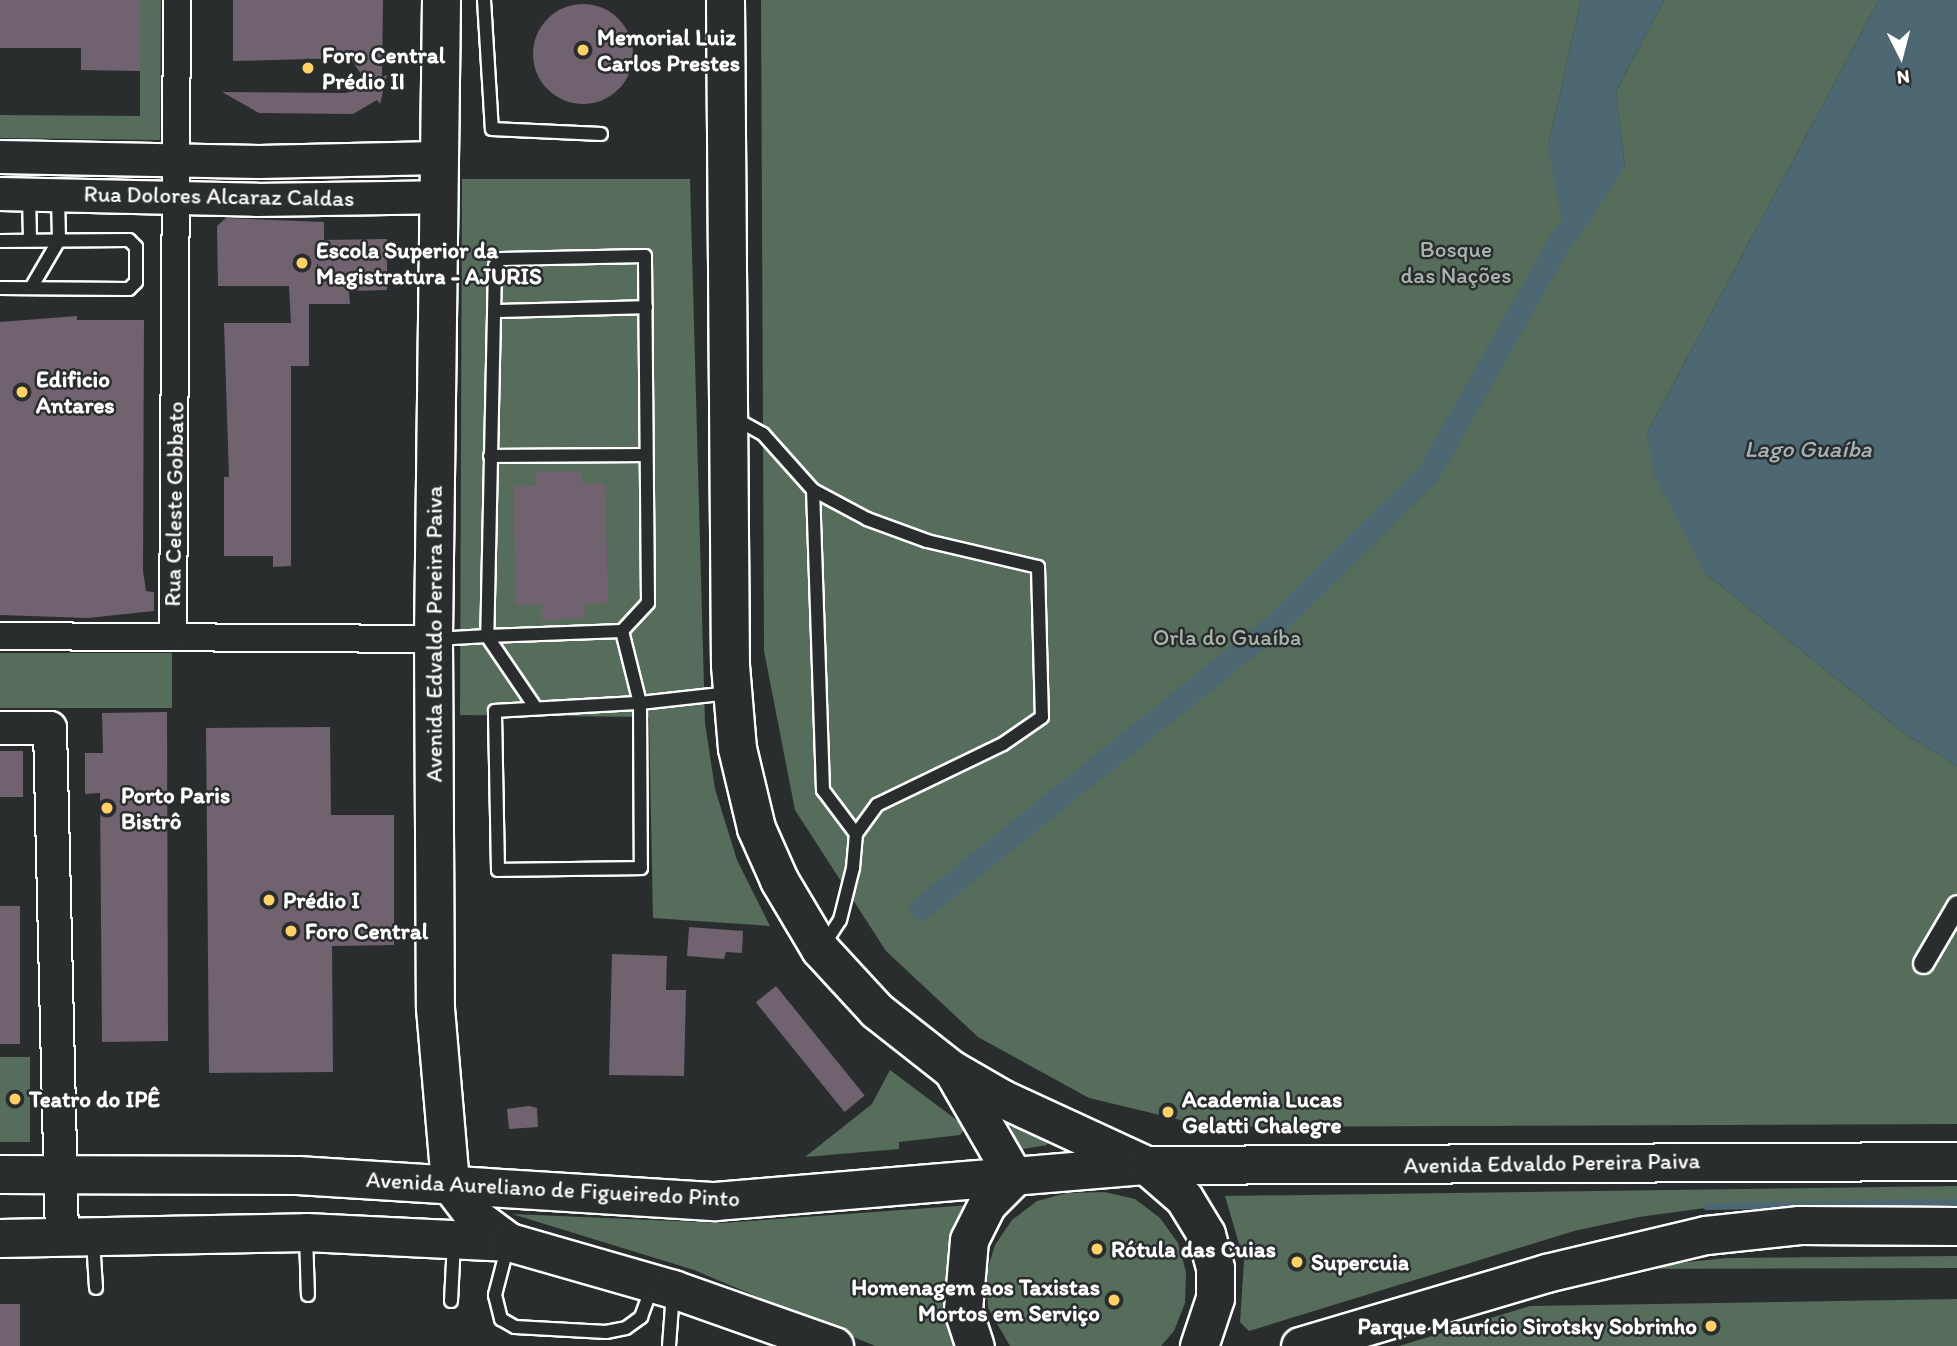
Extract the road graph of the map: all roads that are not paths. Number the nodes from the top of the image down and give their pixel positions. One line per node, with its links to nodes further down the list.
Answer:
1 (177, 0): 8 (street, Rua Celeste Gobbato)
2 (441, 0): 7 (main road, Avenida Edvaldo Pereira Paiva)
3 (484, 0): 5 (lane)
4 (725, 0): 21 (main road, Avenida Edvaldo Pereira Paiva)
5 (600, 134)
6 (0, 158): 8 (street, Rua Dolores Alcaraz Caldas)
7 (438, 158): 9 (street, Rua Dolores Alcaraz Caldas); 12 (main road, Avenida Edvaldo Pereira Paiva)
8 (177, 161): 9 (street, Rua Dolores Alcaraz Caldas); 11 (street, Rua Celeste Gobbato)
9 (259, 162): 13 (street)
10 (29, 194): 11 (street, Rua Dolores Alcaraz Caldas); 14 (lane); 15 (lane)
11 (177, 197): 13 (street, Rua Dolores Alcaraz Caldas); 28 (street, Rua Celeste Gobbato)
12 (439, 197): 13 (street, Rua Dolores Alcaraz Caldas); 29 (main road, Avenida Edvaldo Pereira Paiva)
13 (257, 200)
14 (30, 240): 15 (lane); 16 (lane)
15 (59, 240): 18 (lane); 18 (lane)
16 (0, 241)
17 (0, 288): 18 (lane)
18 (31, 288)
19 (646, 307): 20 (lane); 20 (lane); 22 (lane)
20 (495, 311): 23 (lane)
21 (730, 416): 24 (lane); 30 (main road, Avenida Edvaldo Pereira Paiva)
22 (645, 455): 23 (lane); 25 (lane)
23 (490, 456): 27 (lane)
24 (813, 490): 34 (lane); 34 (lane)
25 (622, 631): 27 (lane); 31 (lane)
26 (0, 636): 28 (street, Rua Celeste Gobbato)
27 (487, 636): 29 (lane); 32 (lane)
28 (173, 637): 29 (street)
29 (433, 639): 44 (main road, Avenida Edvaldo Pereira Paiva)
30 (733, 693): 31 (lane); 36 (main road, Avenida Edvaldo Pereira Paiva)
31 (640, 703): 32 (lane); 32 (lane)
32 (535, 707)
33 (0, 728): 42 (street)
34 (856, 834): 36 (lane)
35 (1957, 905): 37 (street)
36 (820, 949): 38 (main road, Avenida Edvaldo Pereira Paiva)
37 (1923, 963)
38 (951, 1069): 40 (main road, Avenida Edvaldo Pereira Paiva); 43 (main road, Avenida Edvaldo Pereira Paiva)
39 (1957, 1161): 40 (main road, Avenida Edvaldo Pereira Paiva)
40 (1146, 1165): 43 (main road, Avenida Aureliano de Figueiredo Pinto); 59 (main road, Avenida Edvaldo Pereira Paiva)
41 (0, 1174): 42 (main road, Avenida Aureliano de Figueiredo Pinto)
42 (61, 1174): 44 (main road, Avenida Aureliano de Figueiredo Pinto); 47 (street)
43 (1014, 1177): 44 (main road, Avenida Aureliano de Figueiredo Pinto); 58 (main road)
44 (450, 1184): 50 (main road)
45 (1957, 1226): 55 (main road)
46 (306, 1232): 47 (main road); 49 (main road); 53 (lane)
47 (78, 1236): 48 (main road); 52 (lane)
48 (0, 1238)
49 (454, 1238): 50 (main road); 54 (lane)
50 (509, 1242): 51 (main road); 51 (lane)
51 (664, 1286): 56 (lane); 57 (main road)
52 (96, 1288)
53 (309, 1295)
54 (451, 1301)
55 (1309, 1344)
56 (669, 1346)
57 (834, 1346)
58 (975, 1346)
59 (1199, 1346)

